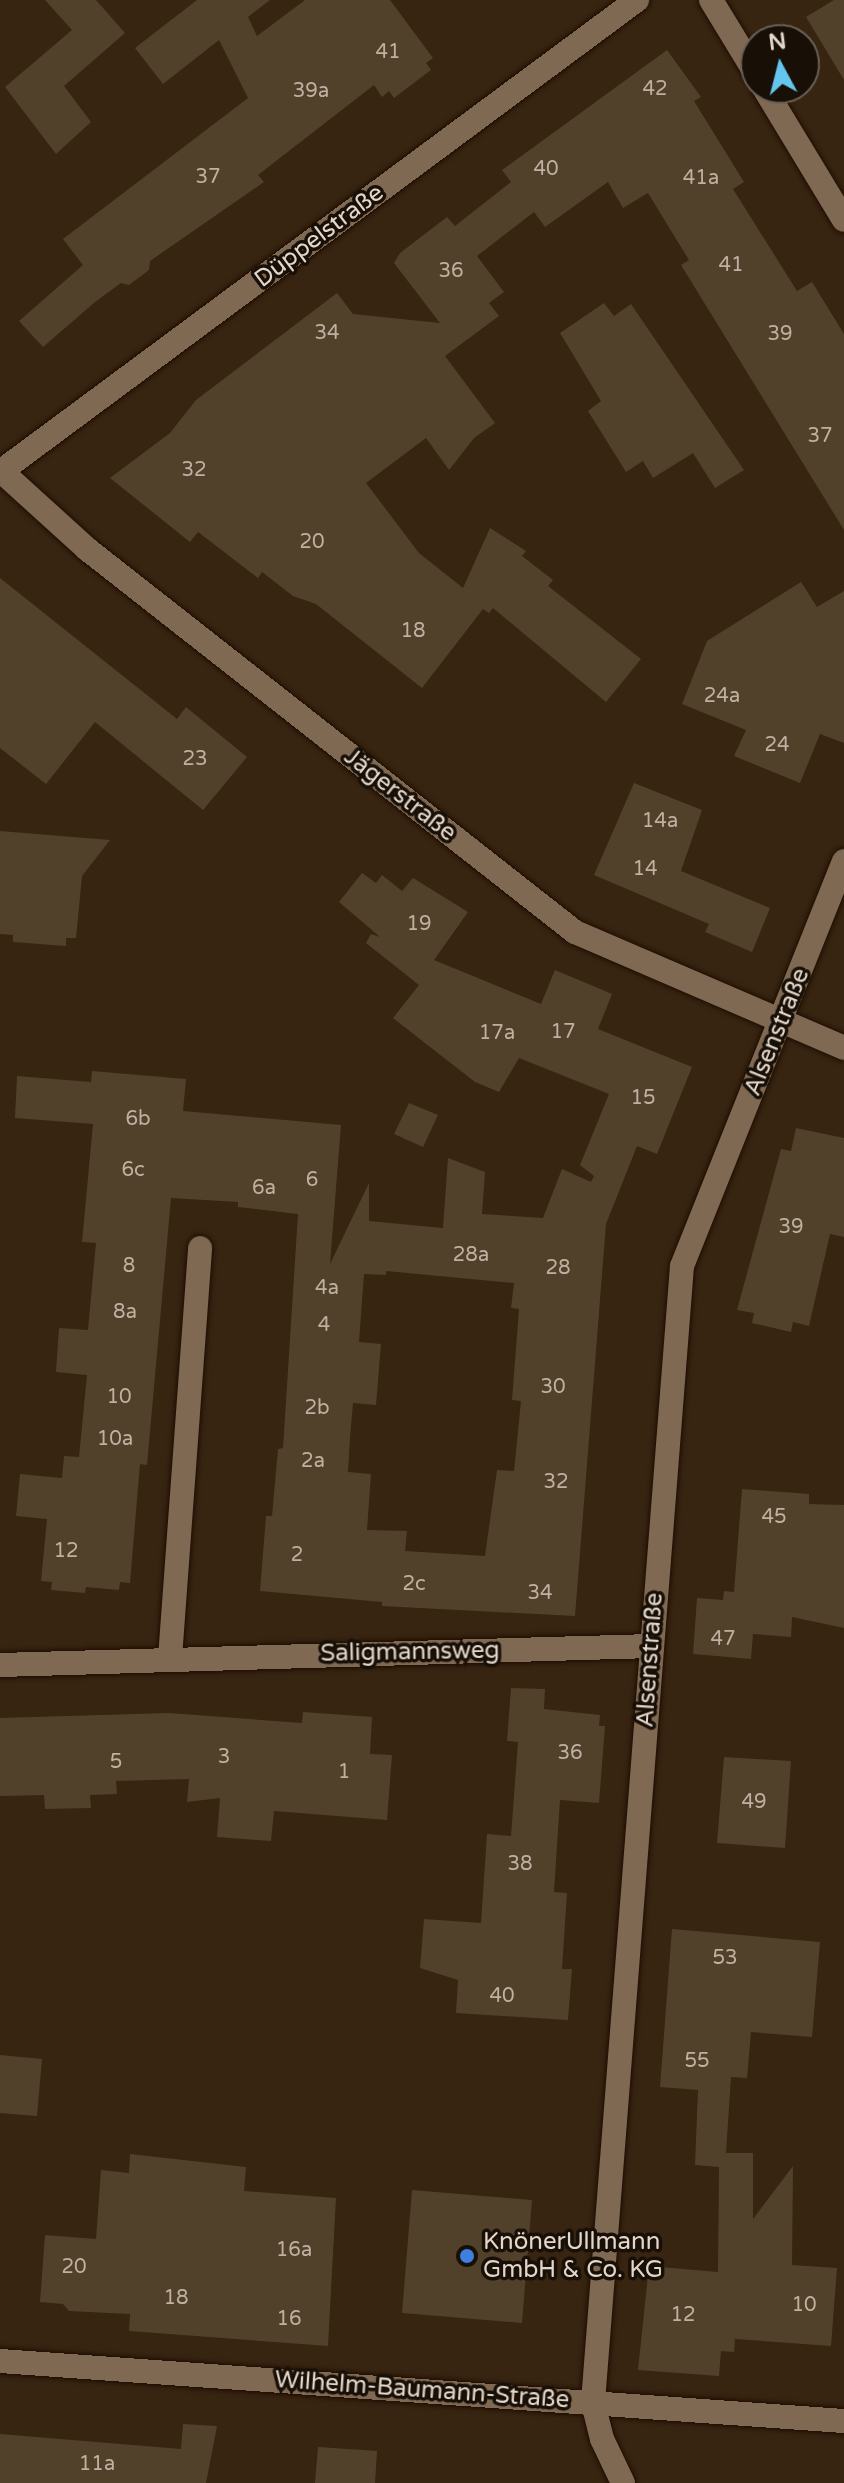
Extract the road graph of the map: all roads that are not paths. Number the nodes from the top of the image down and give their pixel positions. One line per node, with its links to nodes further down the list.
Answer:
1 (637, 0): 6 (street, Düppelstraße)
2 (711, 0): 3 (street)
3 (740, 48)
4 (774, 104): 5 (street)
5 (844, 220)
6 (0, 471): 8 (street, Jägerstraße)
7 (844, 861): 8 (street, Alsenstraße)
8 (781, 1023): 9 (street, Jägerstraße); 11 (street, Alsenstraße)
9 (844, 1048)
10 (200, 1248): 12 (street)
11 (651, 1646): 12 (street, Saligmannsweg); 15 (street, Alsenstraße)
12 (170, 1658): 13 (street, Saligmannsweg)
13 (0, 1665)
14 (0, 2361): 15 (street, Wilhelm-Baumann-Straße)
15 (593, 2402): 16 (street, Wilhelm-Baumann-Straße); 17 (street, Alsenstraße)
16 (844, 2421)
17 (623, 2483)

